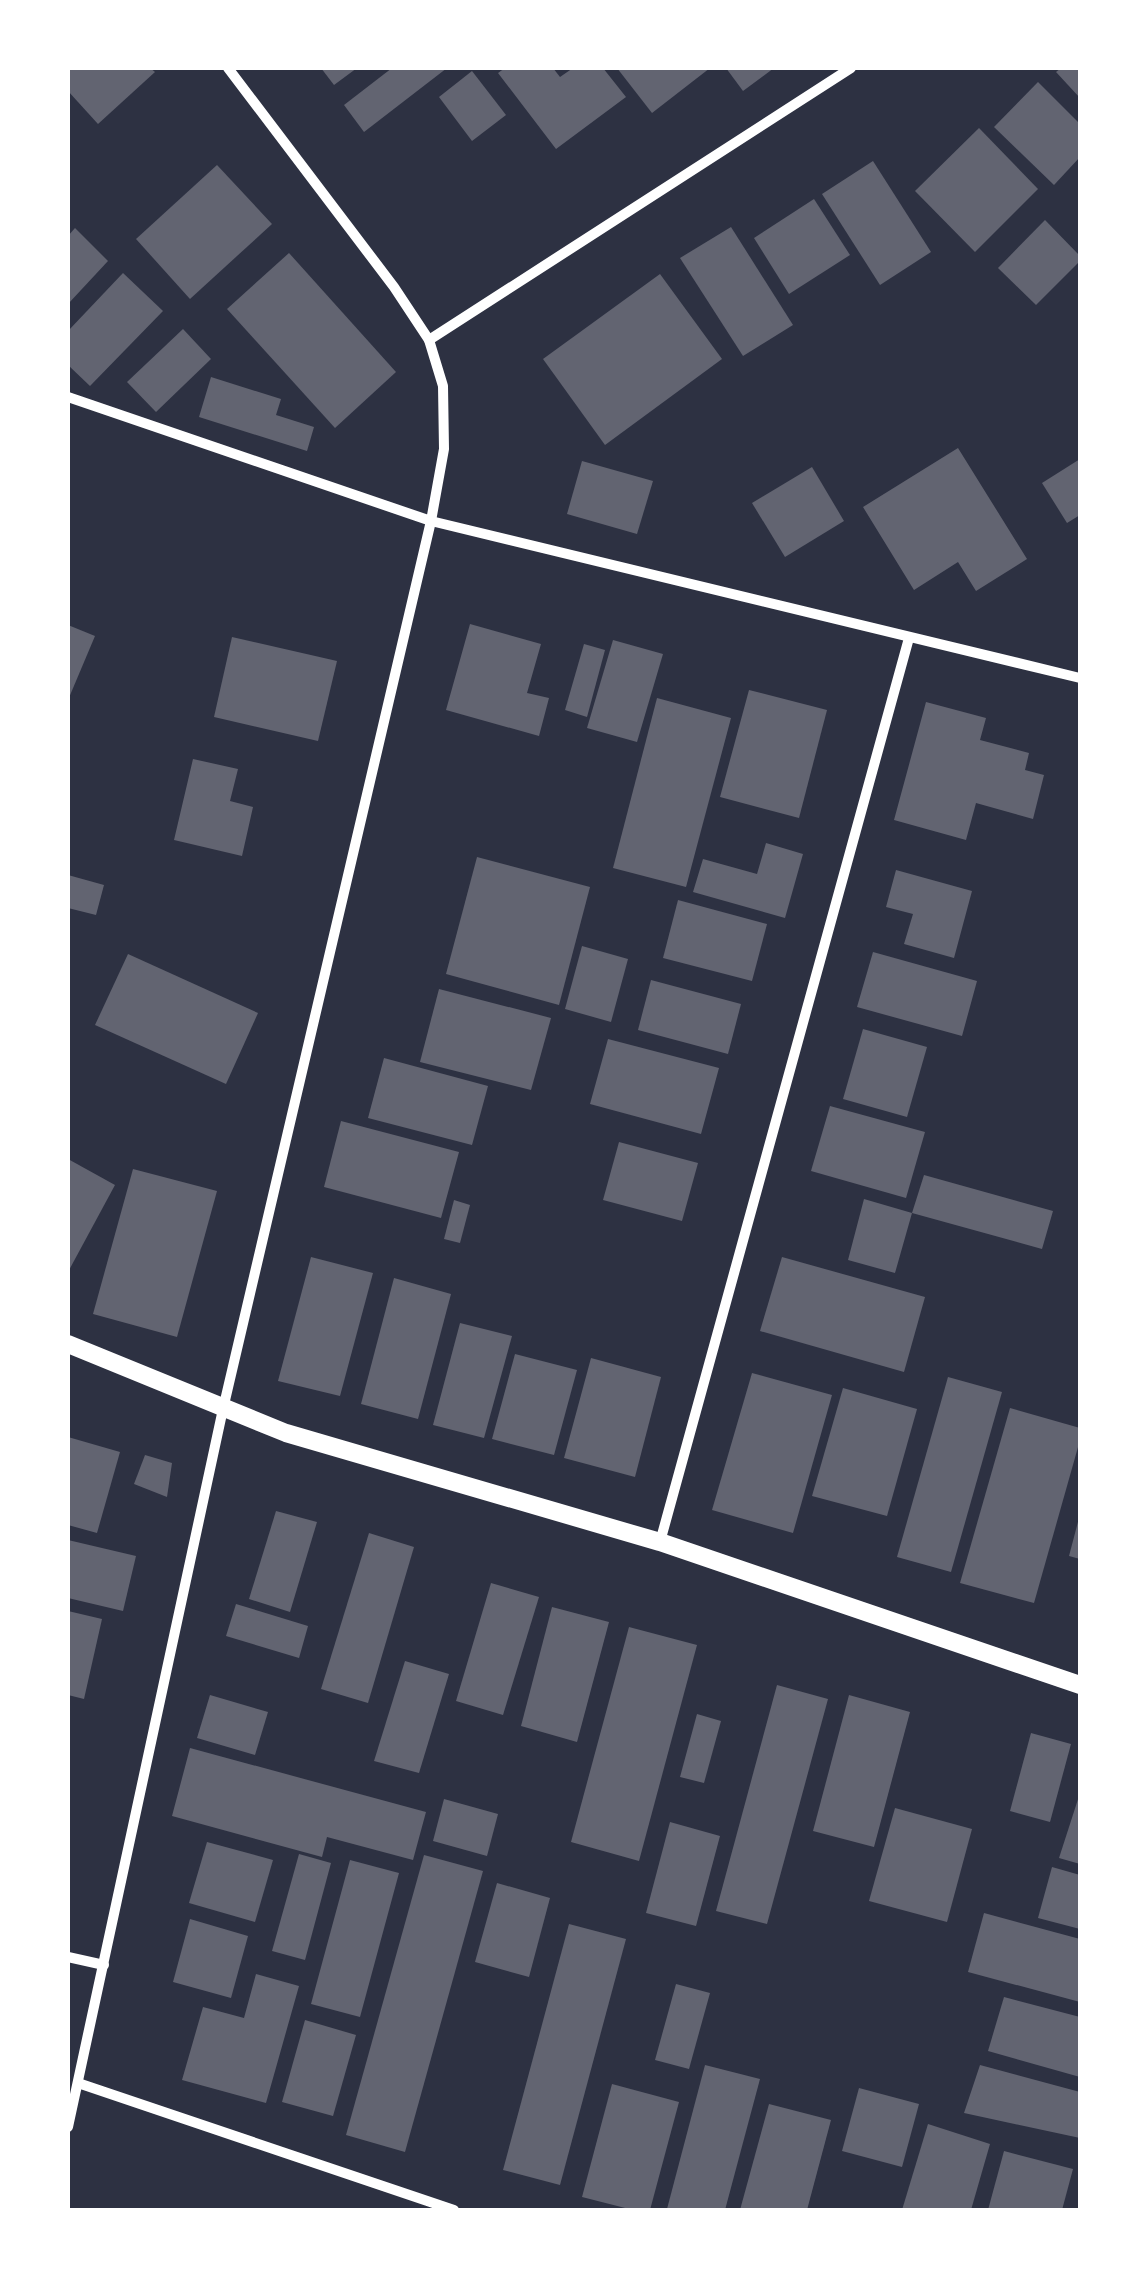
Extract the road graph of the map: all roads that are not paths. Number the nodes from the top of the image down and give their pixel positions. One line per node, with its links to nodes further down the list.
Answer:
1 (228, 68): 3 (street)
2 (851, 68): 3 (street)
3 (430, 340): 5 (street)
4 (68, 397): 5 (street)
5 (431, 520): 6 (street); 9 (street)
6 (909, 638): 7 (street); 10 (street)
7 (1080, 678)
8 (68, 1344): 9 (street)
9 (223, 1409): 10 (street); 13 (street)
10 (660, 1542): 11 (street)
11 (1080, 1685)
12 (68, 1957): 13 (street)
13 (104, 1965): 14 (street)
14 (78, 2083): 15 (street); 16 (street)
15 (68, 2127)
16 (454, 2210)

